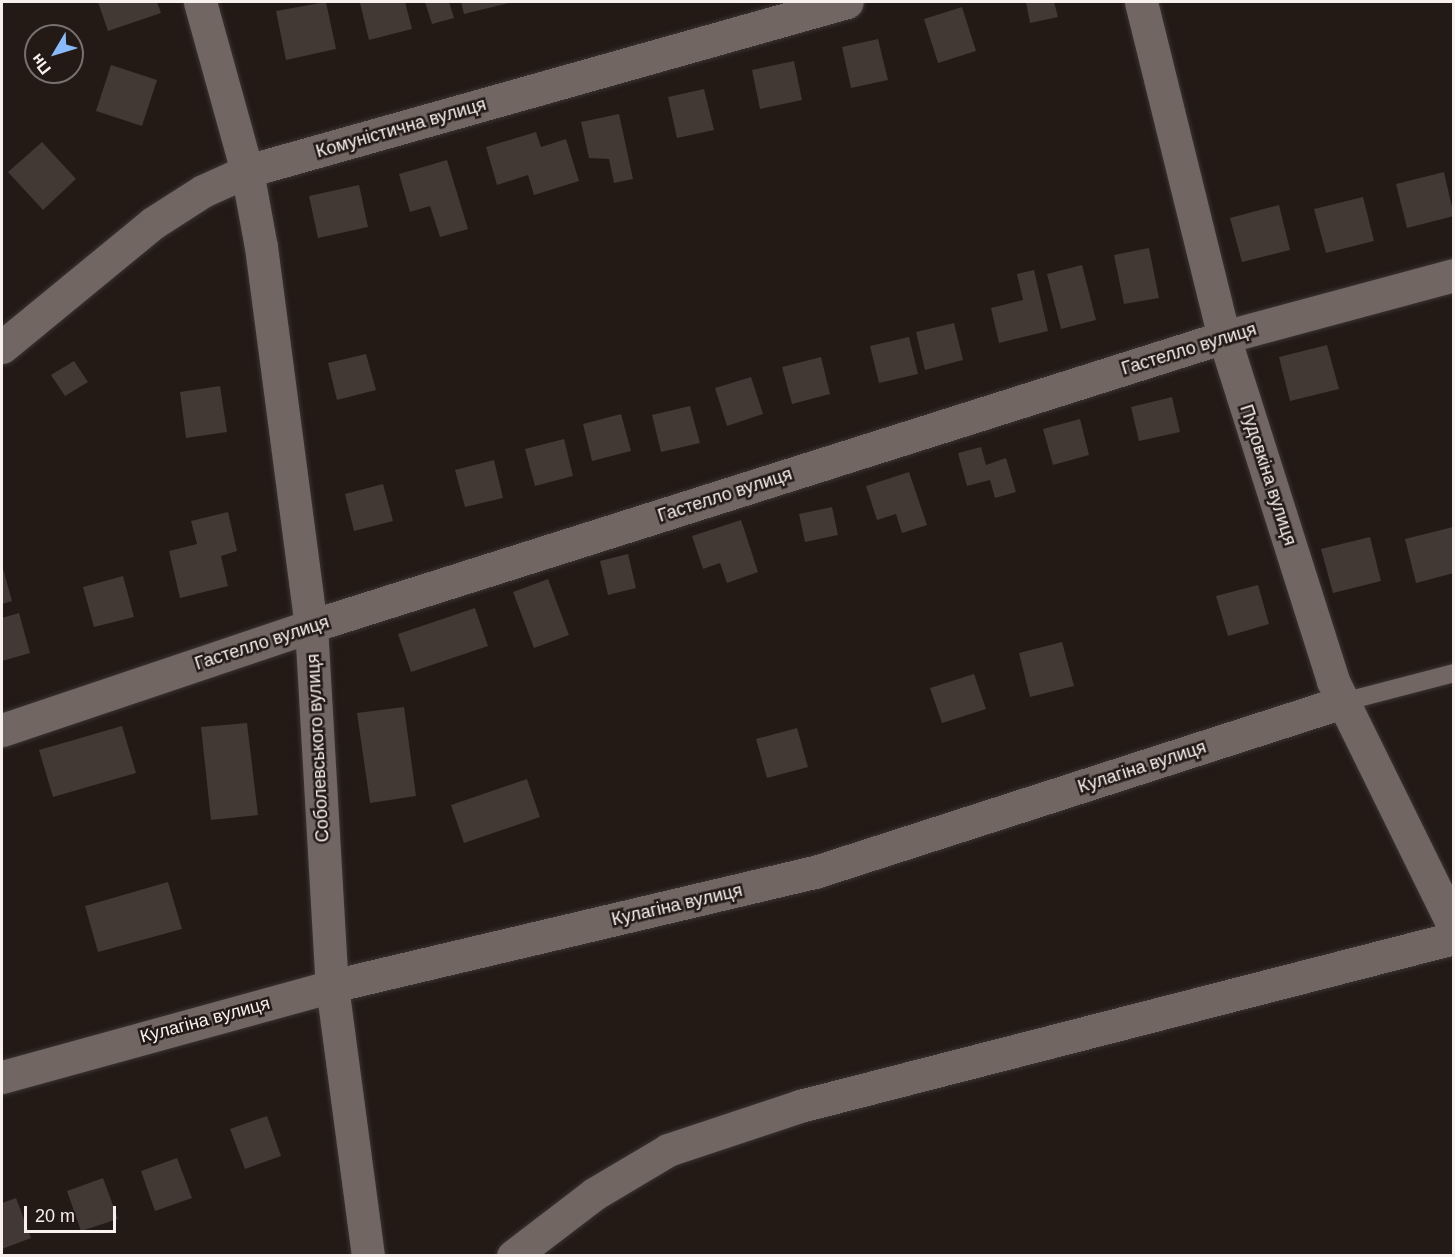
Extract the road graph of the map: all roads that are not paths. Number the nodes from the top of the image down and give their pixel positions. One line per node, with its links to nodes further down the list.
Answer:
1 (200, 2): 4 (street)
2 (847, 2): 4 (street, Комуністична вулиця)
3 (1141, 2): 6 (street, Пудовкіна вулиця)
4 (247, 171): 7 (street, Комуністична вулиця); 8 (street, Соболевського вулиця)
5 (1454, 275): 6 (street, Гастелло вулиця)
6 (1224, 337): 8 (street, Гастелло вулиця); 10 (street, Пудовкіна вулиця)
7 (2, 347)
8 (311, 626): 11 (street, Гастелло вулиця); 14 (street, Соболевського вулиця)
9 (1454, 673): 10 (lane)
10 (1343, 702): 12 (street, Пудовкіна вулиця); 14 (street, Кулагіна вулиця)
11 (2, 730)
12 (1454, 927)
13 (1454, 938): 17 (street)
14 (332, 986): 15 (street, Кулагіна вулиця); 16 (street, Соболевського вулиця)
15 (2, 1077)
16 (368, 1256)
17 (513, 1256)

